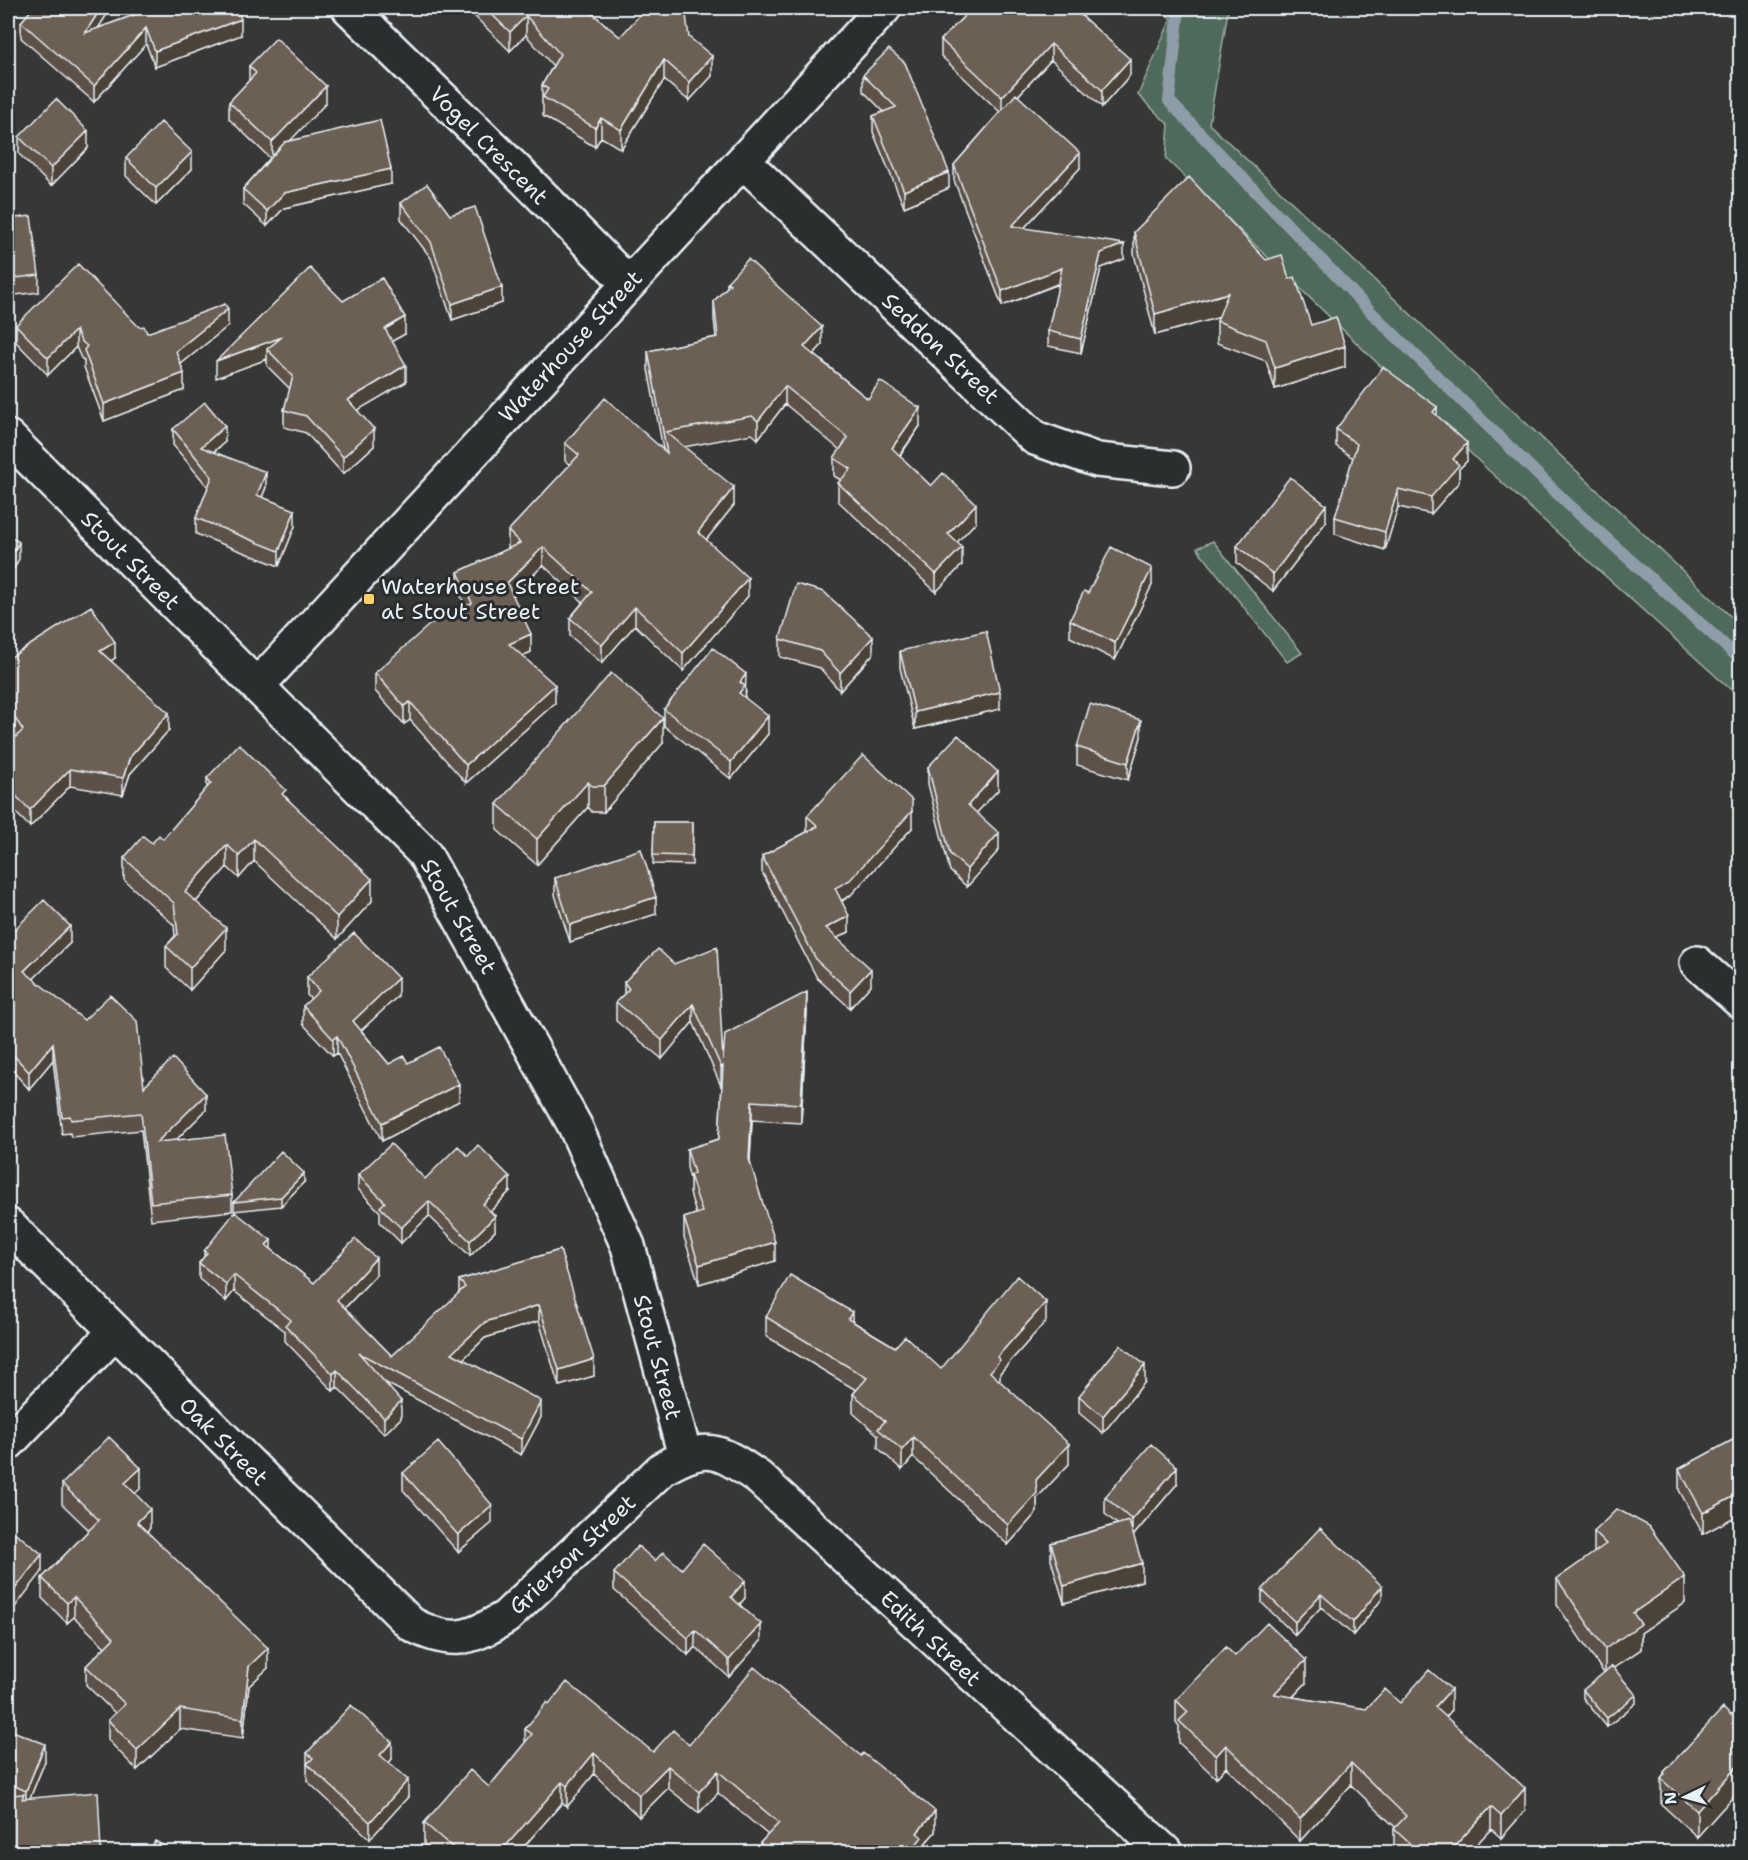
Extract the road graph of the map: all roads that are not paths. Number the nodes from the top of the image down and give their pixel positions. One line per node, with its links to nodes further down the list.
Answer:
1 (349, 8): 4 (street, Vogel Crescent)
2 (884, 8): 3 (street, Waterhouse Street)
3 (743, 161): 4 (street, Waterhouse Street); 6 (street, Seddon Street)
4 (628, 283): 7 (street, Waterhouse Street)
5 (8, 437): 7 (street, Stout Street)
6 (1173, 468)
7 (258, 685): 13 (street, Stout Street)
8 (1697, 963): 9 (street)
9 (1740, 1001)
10 (8, 1225): 11 (street, Oak Street)
11 (114, 1333): 12 (street); 14 (street, Oak Street)
12 (8, 1443)
13 (685, 1456): 14 (street, Grierson Street); 15 (street, Edith Street)
14 (451, 1638)
15 (1165, 1852)

